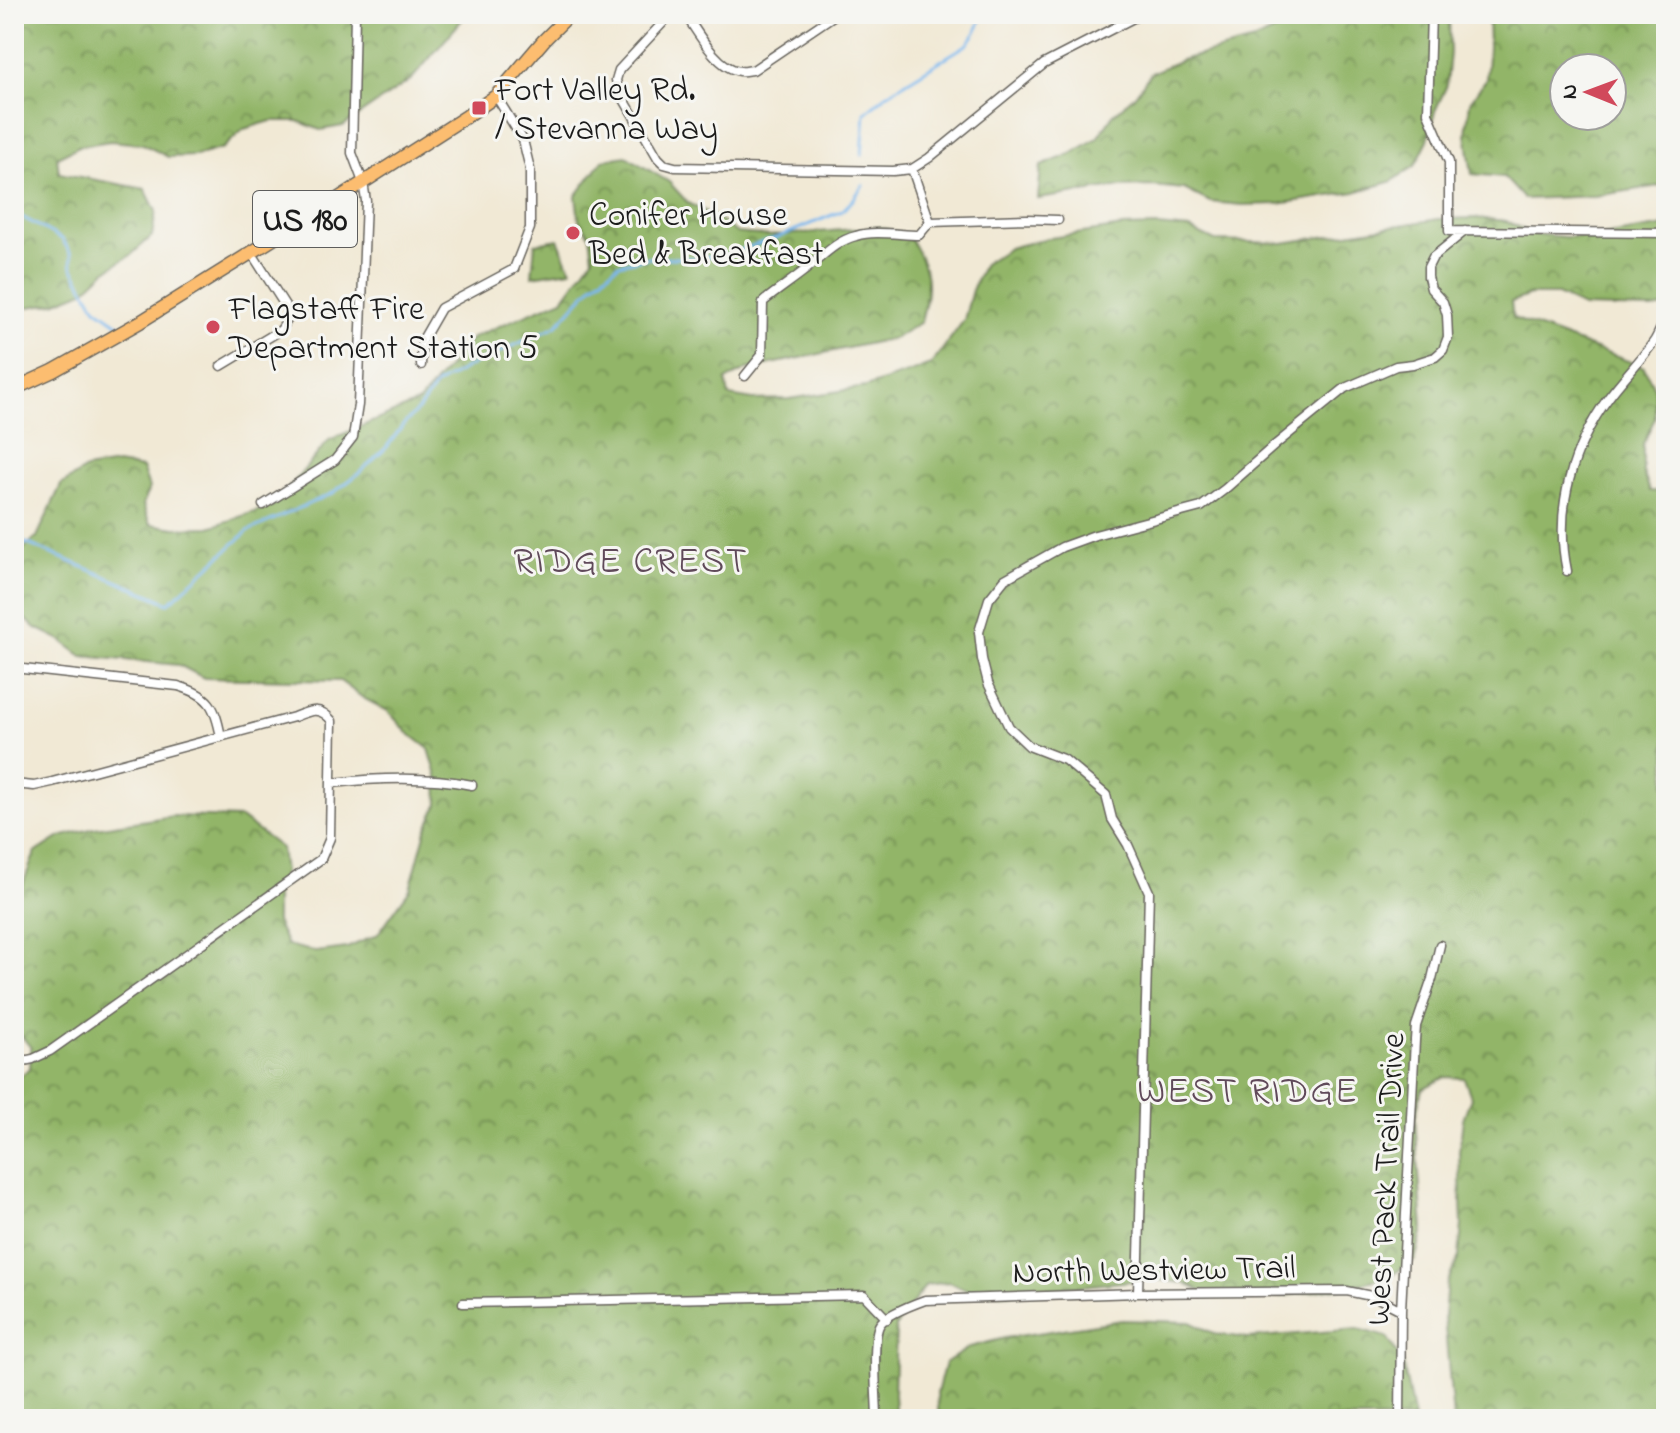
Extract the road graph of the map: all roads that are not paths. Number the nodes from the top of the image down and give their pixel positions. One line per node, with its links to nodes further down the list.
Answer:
1 (355, 14): 11 (street)
2 (570, 14): 9 (main road, US 180)
3 (671, 14): 10 (street)
4 (685, 14): 5 (street)
5 (836, 14)
6 (1141, 14): 8 (street)
7 (1431, 14): 14 (street)
8 (1121, 19): 10 (street)
9 (496, 96): 11 (main road, US 180); 18 (street)
10 (912, 169): 13 (street)
11 (363, 182): 16 (main road, US 180); 22 (street)
12 (1058, 220): 13 (street)
13 (930, 222): 20 (street)
14 (1465, 231): 15 (street); 31 (street)
15 (1666, 233)
16 (251, 252): 19 (street); 21 (main road, US 180)
17 (1666, 318): 23 (street)
18 (421, 365)
19 (221, 366)
20 (745, 376)
21 (14, 389)
22 (263, 505)
23 (1567, 571)
24 (14, 668): 25 (street)
25 (221, 737): 26 (street); 27 (street)
26 (332, 783): 28 (street); 30 (street)
27 (14, 784)
28 (472, 785)
29 (1440, 945): 33 (street, West Pack Trail Drive)
30 (14, 1063)
31 (1138, 1293): 33 (street, North Westview Trail); 34 (street, North Westview Trail)
32 (463, 1303): 34 (street)
33 (1401, 1310): 36 (street, West Pack Trail Drive)
34 (887, 1319): 35 (street)
35 (877, 1419)
36 (1400, 1419)

